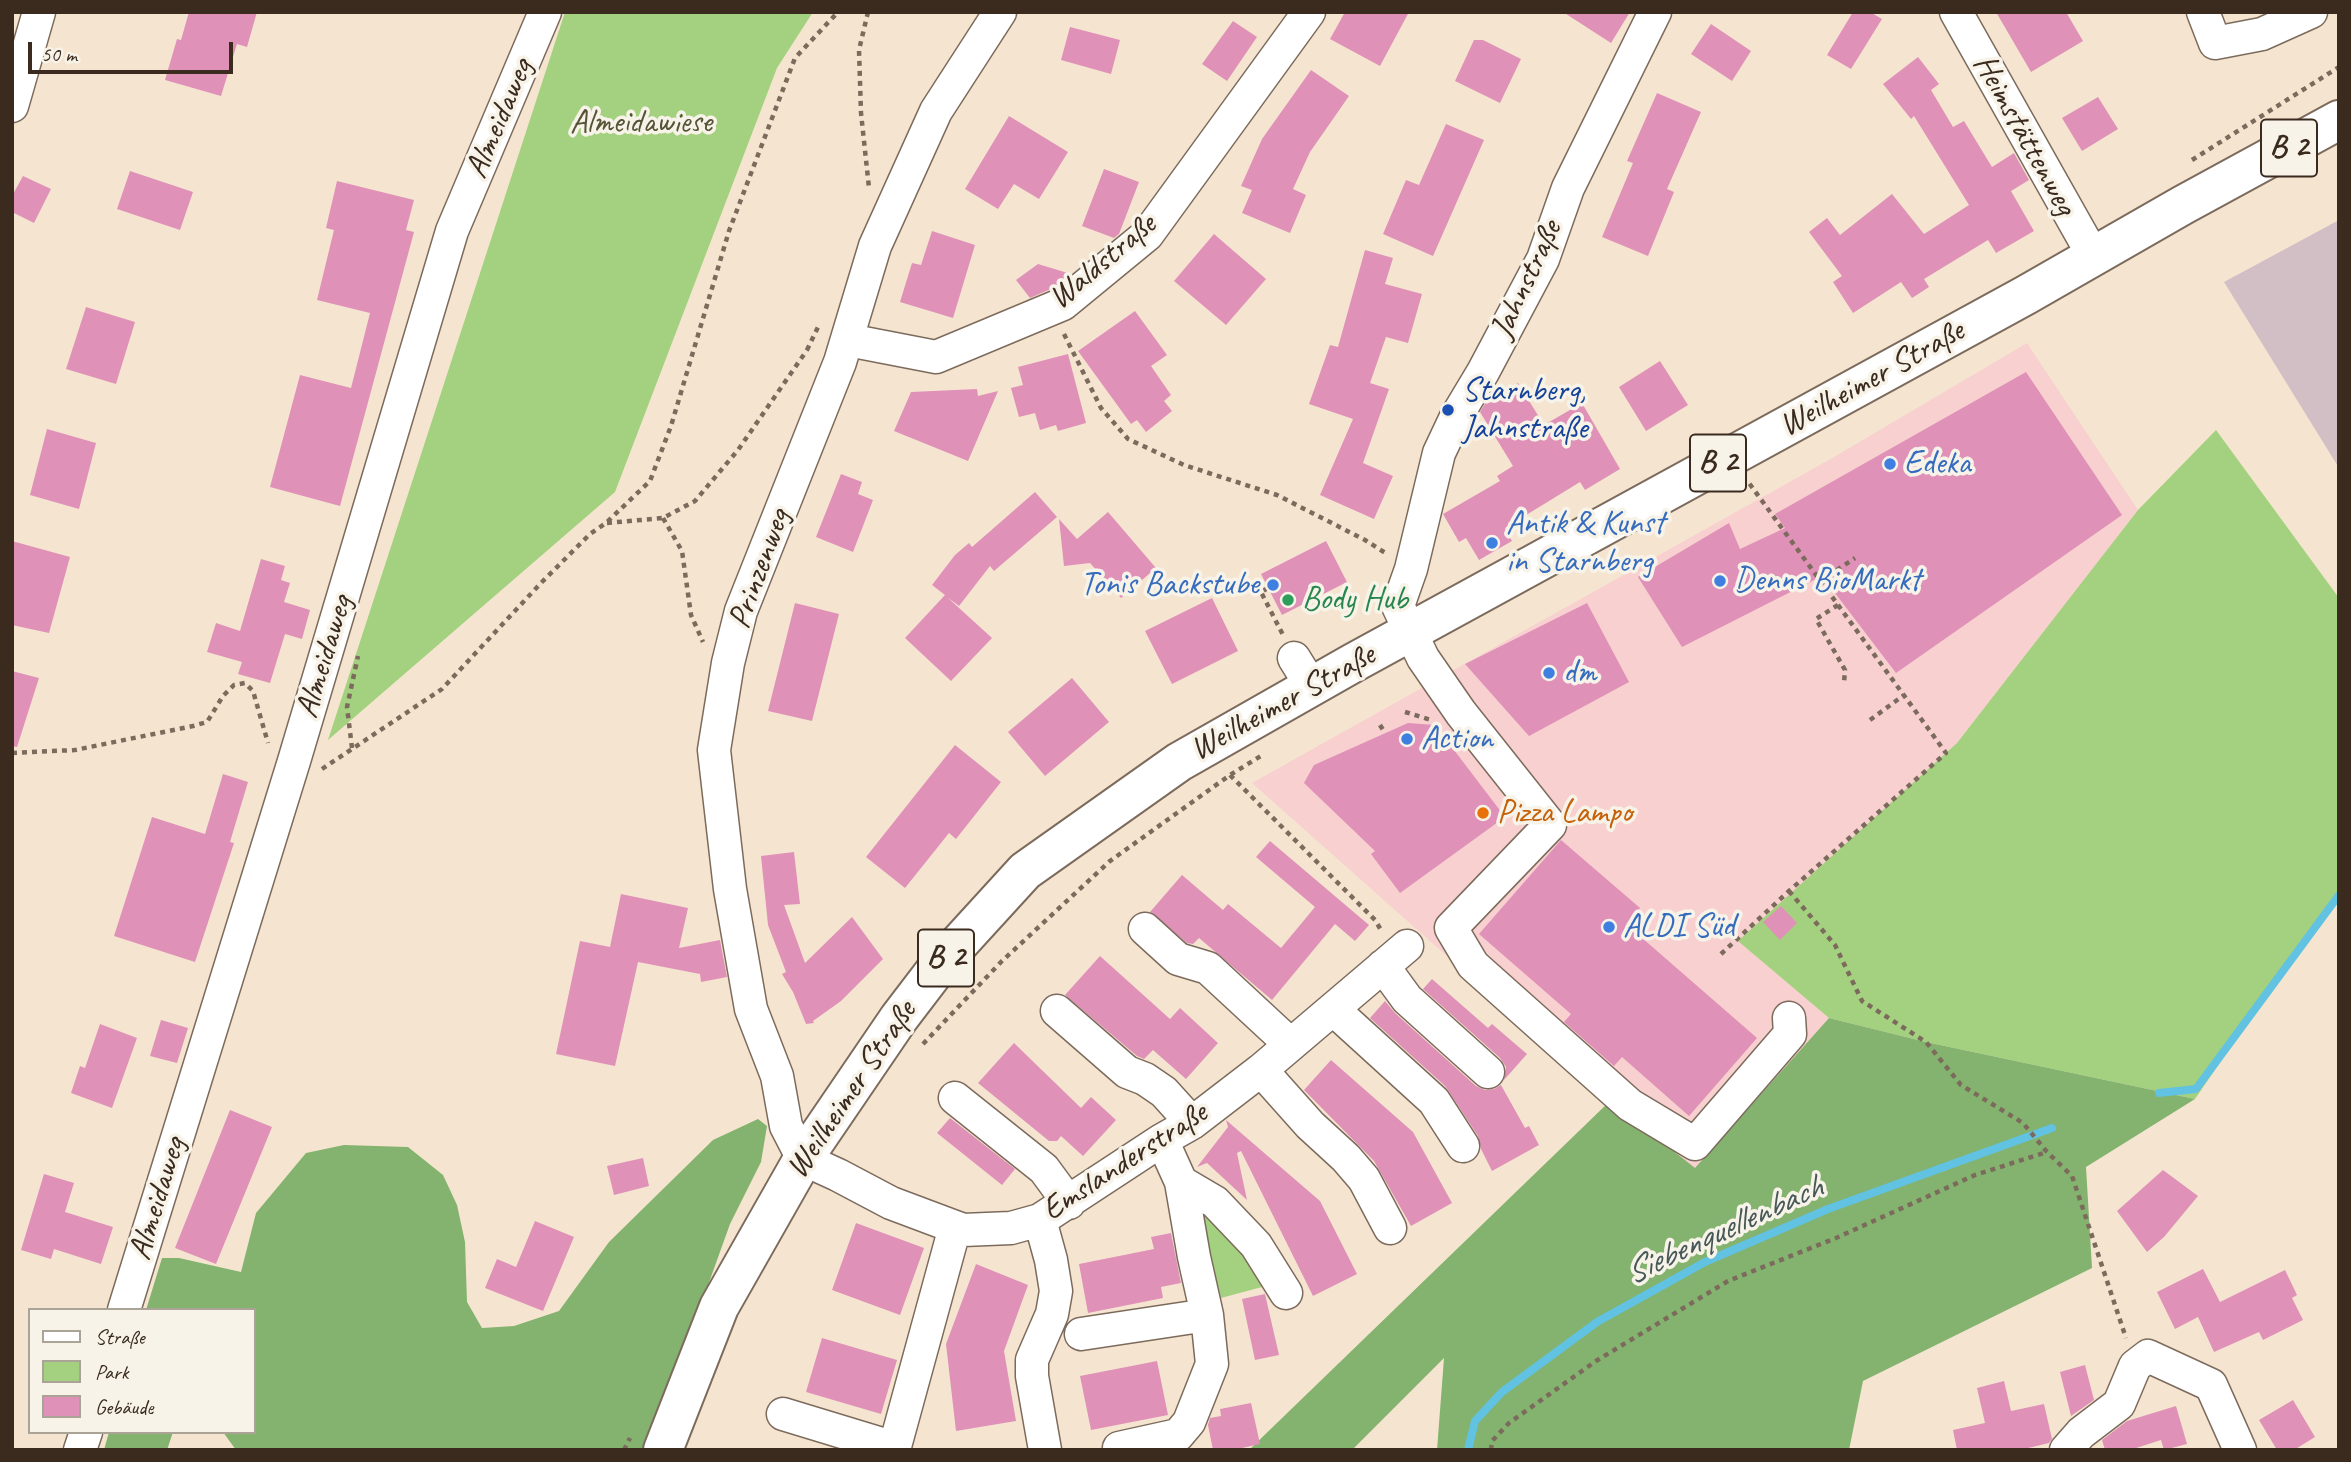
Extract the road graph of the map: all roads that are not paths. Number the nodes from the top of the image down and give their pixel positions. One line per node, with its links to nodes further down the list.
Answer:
1 (39, 12): 9 (street)
2 (545, 12): 32 (street, Almeidaweg)
3 (1000, 12): 12 (street, Prinzenweg)
4 (1310, 12): 12 (street, Waldstraße)
5 (1655, 12): 13 (street, Jahnstraße)
6 (1956, 12): 11 (street, Heimstättenweg)
7 (2203, 12): 8 (street)
8 (2311, 12)
9 (12, 106)
10 (2339, 120): 11 (main road, Weilheimer Straße / B 2)
11 (2094, 257): 13 (main road, Weilheimer Straße / B 2)
12 (848, 340): 25 (street, Prinzenweg)
13 (1409, 632): 17 (street); 25 (main road, Weilheimer Straße / B 2)
14 (1145, 929): 18 (street)
15 (1334, 1010): 18 (street, Emslanderstraße); 20 (street, Emslanderstraße); 24 (street)
16 (1057, 1011): 22 (street)
17 (1789, 1018)
18 (1290, 1044): 19 (street, Emslanderstraße)
19 (1261, 1070): 22 (street, Emslanderstraße); 30 (street)
20 (1488, 1072)
21 (955, 1098): 27 (street)
22 (1192, 1123): 23 (street, Emslanderstraße)
23 (1162, 1140): 26 (street); 27 (street, Emslanderstraße)
24 (1463, 1146)
25 (803, 1159): 29 (street, Emslanderstraße); 39 (main road, Weilheimer Straße / B 2)
26 (1181, 1182): 31 (street); 33 (street)
27 (1069, 1203): 28 (street, Emslanderstraße)
28 (1040, 1220): 29 (street, Emslanderstraße); 40 (street)
29 (955, 1227): 38 (street)
30 (1391, 1228)
31 (1286, 1293)
32 (125, 1308)
33 (1207, 1315): 34 (street); 37 (street)
34 (1080, 1334)
35 (783, 1414): 38 (street)
36 (2073, 1441): 41 (street)
37 (1119, 1448)
38 (895, 1449)
39 (663, 1450)
40 (1045, 1450)
41 (2240, 1450)

